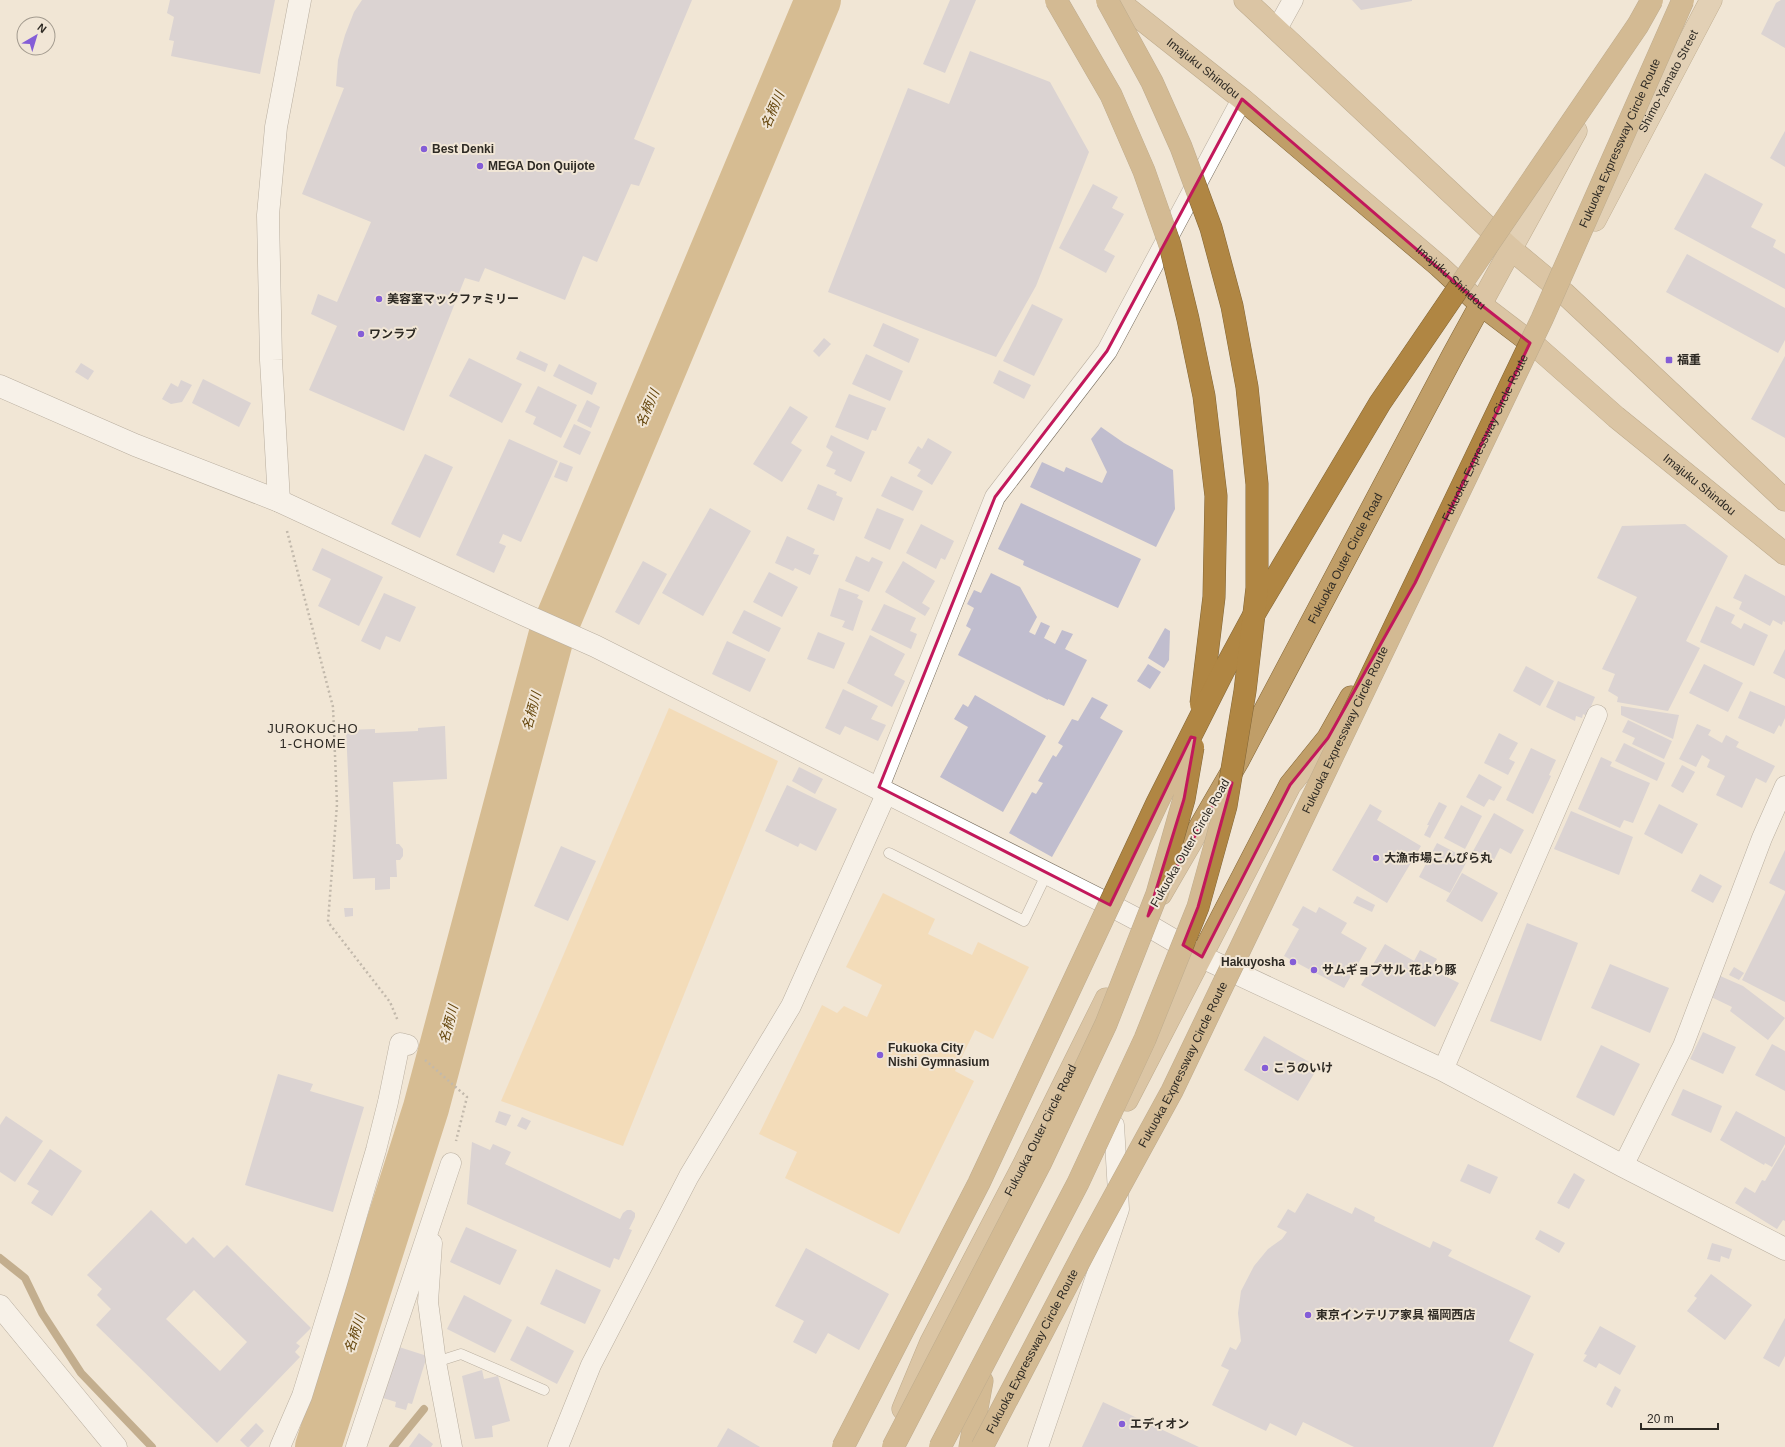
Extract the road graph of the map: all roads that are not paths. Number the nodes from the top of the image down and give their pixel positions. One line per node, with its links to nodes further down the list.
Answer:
1 (300, 0): 19 (street)
2 (1056, 0): 46 (highway, bridge)
3 (1107, 0): 47 (highway, bridge)
4 (1117, 0): 12 (highway, Imajuku Shindou)
5 (1245, 0): 11 (highway)
6 (1293, 0): 11 (street)
7 (1648, 0): 13 (main road)
8 (1652, 0): 44 (highway, bridge)
9 (1683, 0): 49 (highway, Fukuoka Expressway Circle Route, bridge)
10 (1711, 0): 14 (main road, Shimo-Yamato Street)
11 (1277, 29): 13 (highway)
12 (1242, 99): 15 (highway, Imajuku Shindou); 23 (street)
13 (1511, 248): 14 (highway); 15 (highway, Fukuoka Outer Circle Road)
14 (1564, 293): 16 (highway); 18 (highway)
15 (1480, 304): 16 (highway, Imajuku Shindou); 26 (highway, Fukuoka Outer Circle Road)
16 (1539, 349): 20 (highway, Imajuku Shindou); 27 (highway)
17 (0, 386): 19 (street)
18 (1785, 500)
19 (279, 501): 23 (street)
20 (1785, 554)
21 (1597, 714): 29 (street)
22 (1785, 786): 32 (street)
23 (883, 790): 25 (street); 43 (street)
24 (889, 854): 25 (lane)
25 (1047, 874): 26 (street)
26 (1144, 923): 27 (street); 45 (highway, Fukuoka Outer Circle Road)
27 (1202, 957): 29 (street); 30 (highway)
28 (408, 1046): 40 (street)
29 (1443, 1070): 32 (street)
30 (1114, 1125): 37 (highway); 50 (street)
31 (451, 1163): 33 (street)
32 (1623, 1166): 34 (street)
33 (434, 1213): 36 (street); 41 (street)
34 (1785, 1249)
35 (0, 1306): 39 (street)
36 (436, 1362): 38 (lane); 42 (street)
37 (982, 1381): 47 (highway); 48 (highway)
38 (544, 1390)
39 (116, 1447)
40 (280, 1447)
41 (356, 1447)
42 (452, 1447)
43 (558, 1447)
44 (843, 1447)
45 (888, 1447)
46 (893, 1447)
47 (941, 1447)
48 (970, 1447)
49 (982, 1447)
50 (1038, 1447)

